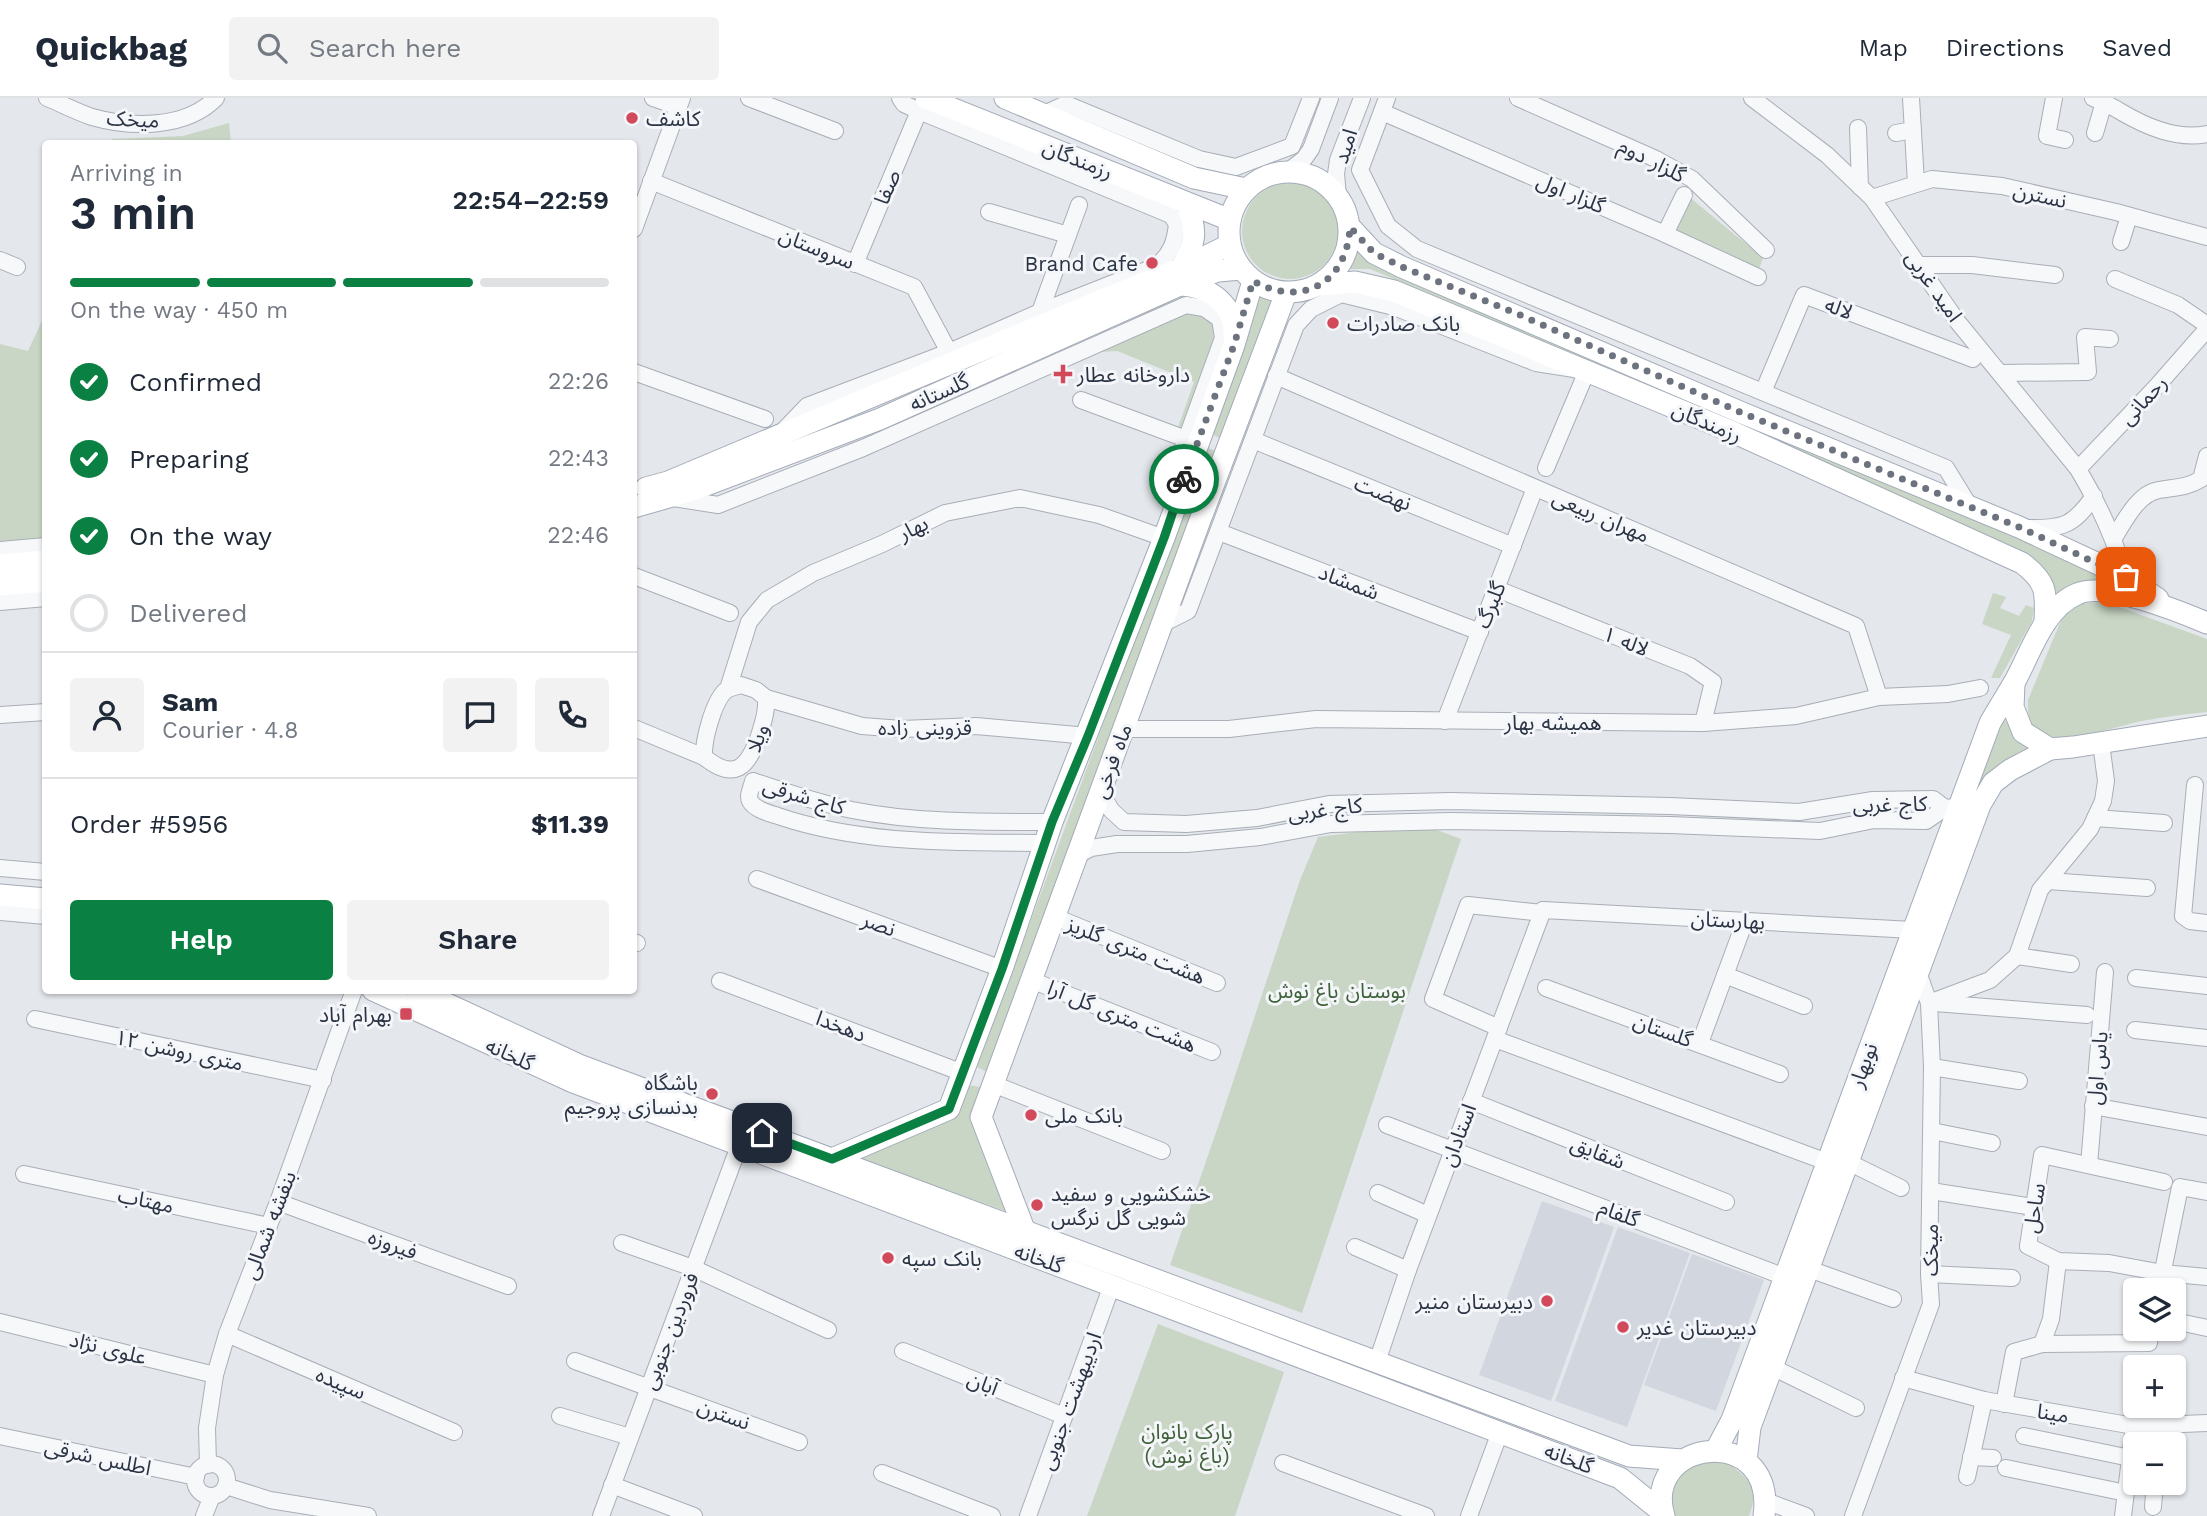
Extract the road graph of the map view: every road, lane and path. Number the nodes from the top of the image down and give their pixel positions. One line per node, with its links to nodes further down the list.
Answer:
1 (47, 98): 2 (street, میخک)
2 (216, 98)
3 (653, 98): 15 (street)
4 (749, 98): 21 (street)
5 (900, 98): 16 (street)
6 (1005, 98): 18 (main road, رزمندگان)
7 (1311, 98): 18 (street)
8 (1330, 98): 26 (street, امید)
9 (1362, 98): 32 (street, امید)
10 (1518, 98): 45 (street, گلزار دوم)
11 (1752, 98): 30 (street, امید غربی)
12 (1912, 98): 20 (street)
13 (2054, 98): 25 (street)
14 (2099, 100): 23 (street); 24 (street)
15 (680, 102): 27 (street)
16 (922, 104): 33 (main road, رزمندگان); 47 (street, صفا); 57 (street)
17 (1384, 105): 40 (street, گلزار اول); 67 (street)
18 (1044, 114): 29 (main road, رزمندگان)
19 (1858, 128): 30 (street)
20 (1913, 130): 22 (street); 28 (street)
21 (835, 131)
22 (1896, 133)
23 (2095, 133)
24 (2207, 134)
25 (2065, 140)
26 (1287, 172): 29 (main road); 32 (main road)
27 (651, 181): 38 (street); 47 (street, سروستان)
28 (1916, 183): 30 (street, نسترن); 36 (street, نسترن)
29 (1246, 189): 37 (main road)
30 (1866, 192): 48 (street, امید غربی)
31 (1684, 195): 40 (street)
32 (1338, 196): 39 (main road)
33 (1186, 203): 37 (main road, رزمندگان); 52 (main road)
34 (1079, 205): 41 (street)
35 (989, 212): 41 (street)
36 (2129, 216): 42 (street, نسترن); 43 (street)
37 (1230, 220): 44 (main road)
38 (637, 221)
39 (1350, 227): 55 (main road); 82 (main road, رزمندگان)
40 (1665, 234): 53 (street, گلزار اول)
41 (1068, 235): 57 (street)
42 (2207, 237)
43 (2121, 242)
44 (1229, 245): 50 (main road); 52 (main road, گلستانه)
45 (1766, 250)
46 (0, 260): 49 (street)
47 (855, 264): 61 (street, سروستان)
48 (1920, 265): 51 (street); 65 (street, امید غربی)
49 (17, 267)
50 (1247, 275): 52 (main road, گلستانه); 56 (main road); 60 (main road, ماه فرخی)
51 (2055, 275)
52 (1180, 277): 60 (main road); 70 (main road, گلستانه); 80 (main road, گلستانه)
53 (1758, 278)
54 (2115, 279): 58 (street)
55 (1320, 285): 56 (main road); 63 (main road, رزمندگان)
56 (1286, 293): 73 (main road, ماه فرخی)
57 (1040, 312): 61 (street)
58 (2206, 330): 76 (street, رحمانی)
59 (2110, 339): 65 (street)
60 (1234, 345): 71 (main road, ماه فرخی)
61 (948, 352): 70 (street)
62 (1973, 359): 67 (street, لاله)
63 (1587, 372): 66 (street); 75 (street); 101 (main road, رزمندگان)
64 (637, 373): 69 (street)
65 (2001, 373): 76 (street, امید غربی)
66 (1276, 376): 72 (street); 77 (street, مهران ربیعی)
67 (1763, 392): 82 (street)
68 (1081, 400): 71 (street)
69 (765, 419)
70 (778, 436): 78 (main road, گلستانه)
71 (1192, 439): 73 (main road); 80 (street); 85 (main road, ماه فرخی)
72 (1253, 440): 84 (street); 88 (street, نهضت)
73 (1226, 449): 103 (main road, ماه فرخی)
74 (2207, 456): 86 (street)
75 (1546, 468)
76 (2078, 469): 79 (street, امید غربی)
77 (1535, 488): 88 (street, گلبرگ); 108 (street, مهران ربیعی)
78 (637, 491)
79 (2094, 496): 83 (street); 86 (street, امید غربی)
80 (667, 498): 81 (main road, گلستانه)
81 (637, 506)
82 (1970, 507): 83 (main road, رزمندگان)
83 (2019, 527): 93 (main road, رزمندگان)
84 (1219, 532): 103 (street); 104 (street, شمشاد)
85 (1164, 538): 107 (street, بهار); 117 (main road, ماه فرخی)
86 (2114, 538): 93 (street, امید غربی)
87 (42, 546): 89 (street)
88 (1514, 546): 96 (street, گلبرگ)
89 (0, 551)
90 (42, 561): 91 (main road)
91 (0, 565)
92 (637, 577): 100 (street)
93 (2126, 577): 99 (main road, رزمندگان)
94 (42, 581): 95 (main road)
95 (0, 585)
96 (1497, 589): 104 (street, گلبرگ); 113 (street, لاله ۱)
97 (42, 598): 98 (street)
98 (0, 602)
99 (2175, 610): 101 (main road); 102 (main road)
100 (730, 613)
101 (2045, 623): 105 (main road, نوبهار)
102 (2207, 623)
103 (1162, 624): 116 (main road, ماه فرخی)
104 (1480, 632): 112 (street, گلبرگ)
105 (2015, 682): 119 (main road); 125 (main road, نوبهار)
106 (1980, 688): 108 (street, همیشه بهار)
107 (728, 689): 109 (street, ویلا); 120 (street)
108 (1879, 697): 113 (street, همیشه بهار)
109 (766, 698): 117 (street, قزوینی زاده); 120 (street, ویلا)
110 (42, 712): 111 (street)
111 (0, 715)
112 (1445, 721): 113 (street, همیشه بهار); 116 (street, همیشه بهار)
113 (1703, 723)
114 (2204, 727): 118 (main road)
115 (637, 729): 120 (street, ویلا)
116 (1124, 729): 122 (main road, ماه فرخی)
117 (1088, 736): 128 (main road, ماه فرخی)
118 (2101, 743): 119 (main road); 126 (street)
119 (2050, 749): 125 (main road, نوبهار)
120 (704, 757)
121 (2195, 785): 149 (street)
122 (1101, 792): 129 (street); 134 (main road, ماه فرخی)
123 (1451, 801): 124 (street, کاج غربی); 127 (street); 129 (street, کاج غربی)
124 (1676, 806): 125 (street, کاج غربی); 131 (street)
125 (1962, 807): 131 (street, کاج غربی); 150 (main road, نوبهار); 154 (main road, نوبهار)
126 (2095, 818): 130 (street); 139 (street)
127 (1451, 821): 131 (street, کاج غربی); 133 (street, کاج غربی)
128 (1052, 822): 132 (main road, ماه فرخی); 132 (street, کاج شرقی)
129 (1124, 822): 133 (street)
130 (2164, 823)
131 (1676, 825)
132 (1045, 843): 153 (main road, ماه فرخی)
133 (1117, 844): 134 (street, کاج غربی)
134 (1078, 855): 147 (main road, ماه فرخی)
135 (0, 868): 136 (street)
136 (42, 872)
137 (757, 879): 153 (street, نصر)
138 (0, 881): 140 (main road)
139 (2048, 881): 141 (street); 151 (street)
140 (42, 884)
141 (2147, 888)
142 (0, 895): 143 (main road)
143 (42, 899)
144 (1543, 911): 148 (street, بهارستان); 171 (street, استادان); 171 (street, بهارستان)
145 (0, 912): 146 (street)
146 (42, 916)
147 (1055, 917): 158 (main road, ماه فرخی); 160 (street, هشت متری گلریز)
148 (1745, 921): 150 (street, بهارستان); 156 (street)
149 (2207, 923)
150 (1913, 930): 191 (main road, نوبهار)
151 (2017, 956): 152 (street); 166 (street)
152 (2071, 964)
153 (1002, 969): 176 (main road, ماه فرخی)
154 (1918, 972): 166 (street, میخک); 191 (main road, نوبهار)
155 (2105, 972): 182 (street, یاس اول)
156 (1725, 975): 167 (street); 173 (street)
157 (2136, 978): 161 (street)
158 (1031, 980): 174 (street, هشت متری گل آرا); 180 (main road, ماه فرخی)
159 (720, 981): 176 (street, دهخدا)
160 (1217, 983)
161 (2207, 986)
162 (1546, 988): 173 (street, گلستان)
163 (353, 994): 178 (street, بنفشه شمالی)
164 (382, 994): 187 (main road, گلخانه)
165 (426, 994): 190 (main road, گلخانه)
166 (1929, 1003): 168 (street); 175 (street, میخک)
167 (1804, 1006)
168 (2087, 1015)
169 (34, 1019): 178 (street, ۱۲ متری روشن)
170 (2135, 1030): 172 (street)
171 (1497, 1033): 181 (street, استادان); 191 (street)
172 (2207, 1038)
173 (1700, 1043): 177 (street, گلستان)
174 (1212, 1052)
175 (1932, 1067): 179 (street); 185 (street, میخک)
176 (962, 1073): 180 (main road); 190 (main road, ماه فرخی)
177 (1780, 1074)
178 (323, 1080): 199 (street, بنفشه شمالی)
179 (2019, 1081)
180 (993, 1084): 189 (street); 204 (main road, ماه فرخی)
181 (1471, 1101): 188 (street, استادان); 200 (street, شقایق)
182 (2093, 1106): 184 (street); 192 (street, یاس اول)
183 (1387, 1125): 188 (street, گلفام)
184 (2207, 1127)
185 (1932, 1131): 186 (street); 196 (street, میخک)
186 (1992, 1143)
187 (739, 1146): 208 (street, فروردین جنوبی); 217 (main road, گلخانه)
188 (1453, 1149): 202 (street, استادان); 213 (street, گلفام)
189 (1162, 1151)
190 (832, 1159): 204 (main road, گلخانه)
191 (1838, 1162): 195 (street); 209 (main road, نوبهار); 213 (main road, نوبهار)
192 (2089, 1165): 194 (street); 201 (street, ساحل)
193 (24, 1174): 203 (street, مهتاب)
194 (2164, 1182)
195 (1901, 1188)
196 (1931, 1191): 201 (street); 212 (street, میخک)
197 (2207, 1192): 211 (street)
198 (1378, 1193): 202 (street)
199 (278, 1202): 203 (street, بنفشه شمالی); 218 (street, فیروزه)
200 (1726, 1202)
201 (2034, 1208): 207 (street, ساحل)
202 (1429, 1215): 210 (street, استادان)
203 (269, 1226): 224 (street, بنفشه شمالی)
204 (1024, 1229): 229 (main road, گلخانه)
205 (622, 1243): 208 (street)
206 (1355, 1247): 210 (street)
207 (2058, 1261): 211 (street, ساحل); 226 (street)
208 (693, 1268): 223 (street); 233 (street, فروردین جنوبی)
209 (1809, 1269): 219 (street); 230 (main road, نوبهار)
210 (1408, 1270): 229 (street, استادان)
211 (2163, 1273): 214 (street, ساحل); 216 (street)
212 (1929, 1274): 215 (street); 232 (street, میخک)
213 (1785, 1277): 250 (main road, نوبهار)
214 (2207, 1277)
215 (2012, 1278)
216 (2162, 1278)
217 (1112, 1285): 238 (street, اردیبهشت جنوبی); 243 (main road, گلخانه)
218 (508, 1286)
219 (1893, 1299)
220 (0, 1322): 231 (street, علوی نژاد)
221 (2186, 1324): 222 (street)
222 (2207, 1328)
223 (828, 1330)
224 (227, 1334): 231 (street, بنفشه شمالی); 242 (street, سپیده)
225 (2149, 1341): 226 (street)
226 (2042, 1344): 235 (street)
227 (902, 1351): 238 (street, آبان)
228 (575, 1361): 233 (street, نسترن)
229 (1377, 1362): 253 (main road, گلخانه)
230 (1772, 1367): 236 (street); 254 (main road, نوبهار)
231 (215, 1375): 256 (street, بنفشه شمالی)
232 (1903, 1378): 234 (street, مینا); 279 (street, میخک)
233 (649, 1387): 248 (street, فروردین جنوبی); 249 (street, نسترن)
234 (1984, 1400): 235 (street, مینا); 251 (street)
235 (2004, 1404): 241 (street, مینا)
236 (1856, 1408)
237 (560, 1416): 248 (street)
238 (1064, 1416): 275 (street, اردیبهشت جنوبی)
239 (2207, 1423): 240 (street, مینا)
240 (2161, 1425): 241 (street, مینا); 245 (street)
241 (2134, 1426): 244 (street)
242 (454, 1432)
243 (1500, 1432): 269 (main road, گلخانه); 277 (street)
244 (2133, 1432)
245 (2160, 1432)
246 (0, 1436): 258 (street, اطلس شرقی)
247 (2024, 1436): 252 (street)
248 (630, 1437): 260 (street, فروردین جنوبی)
249 (799, 1442)
250 (1716, 1450): 253 (main road); 254 (main road)
251 (1971, 1457): 259 (street); 262 (street)
252 (2123, 1457)
253 (1682, 1460): 269 (main road)
254 (1746, 1461): 268 (main road)
255 (1283, 1463): 276 (street)
256 (208, 1465): 258 (street); 261 (street)
257 (882, 1473): 274 (street)
258 (196, 1477): 265 (street)
259 (1968, 1477)
260 (612, 1485): 272 (street, فروردین جنوبی); 273 (street)
261 (226, 1486): 265 (street); 267 (street)
262 (2123, 1492)
263 (2126, 1495): 280 (street)
264 (2154, 1495): 266 (street)
265 (212, 1496): 270 (street)
266 (2153, 1507)
267 (270, 1508): 271 (street)
268 (1765, 1508): 278 (street)
269 (1663, 1514)
270 (204, 1516)
271 (368, 1516)
272 (601, 1516)
273 (694, 1516)
274 (992, 1516)
275 (1028, 1516)
276 (1426, 1516)
277 (1469, 1516)
278 (1806, 1516)
279 (1853, 1516)
280 (2123, 1516)

